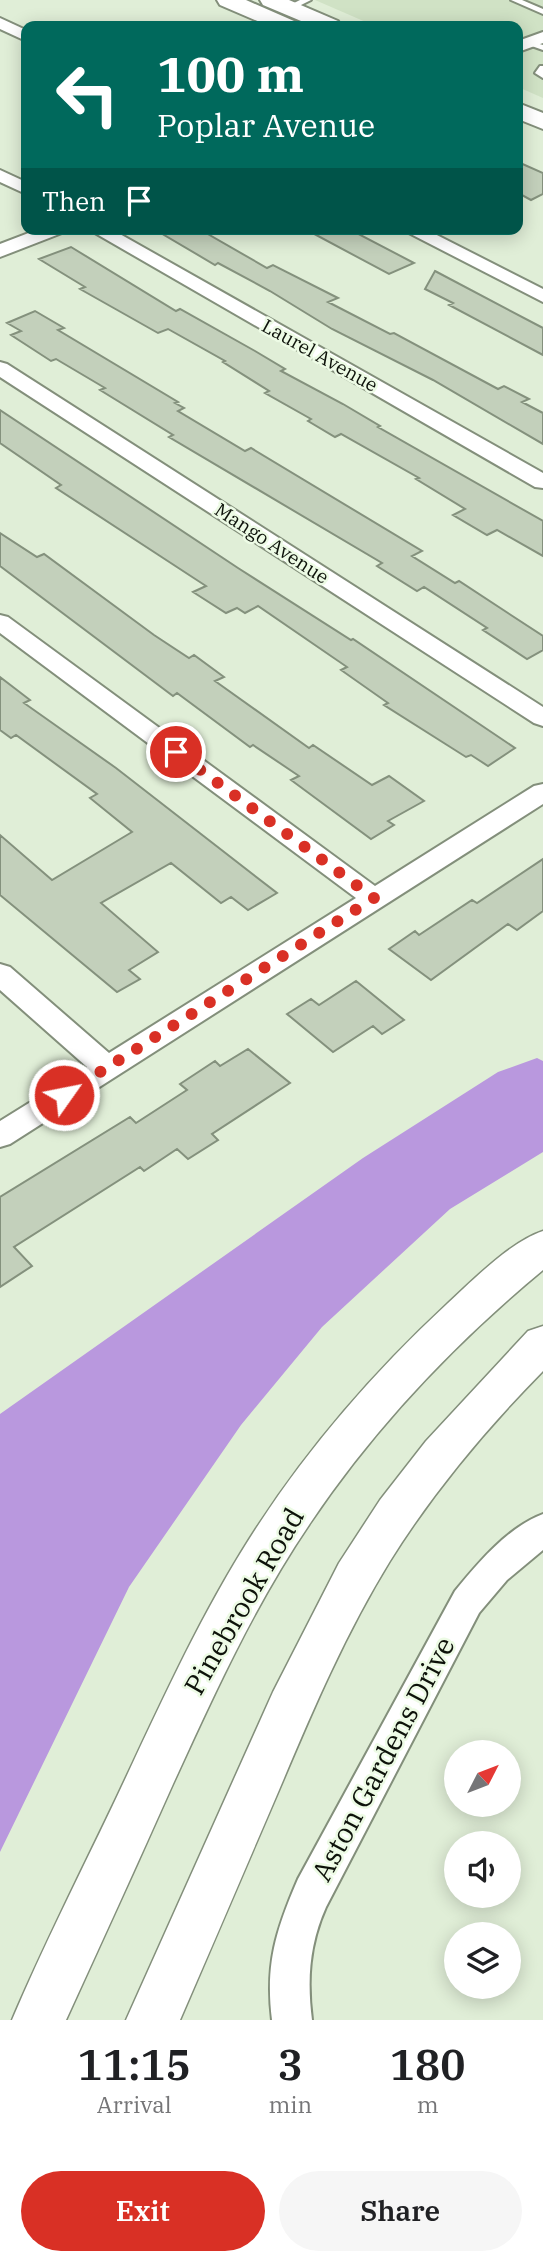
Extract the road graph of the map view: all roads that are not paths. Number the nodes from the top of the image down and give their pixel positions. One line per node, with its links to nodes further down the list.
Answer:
1 (228, 0): 3 (main road)
2 (515, 0): 4 (lane)
3 (288, 8): 5 (main road)
4 (543, 12)
5 (318, 21)
6 (0, 23): 7 (street)
7 (21, 34)
8 (543, 68): 9 (lane)
9 (543, 76)
10 (523, 112): 11 (main road)
11 (543, 122)
12 (523, 133): 13 (main road)
13 (543, 142)
14 (0, 175): 15 (street)
15 (21, 186)
16 (41, 235): 19 (street)
17 (108, 235): 22 (street, Laurel Avenue)
18 (422, 235): 20 (street)
19 (0, 251)
20 (543, 296)
21 (0, 368): 24 (street, Mango Avenue)
22 (543, 482)
23 (0, 622): 26 (street)
24 (543, 718)
25 (543, 792): 26 (street)
26 (374, 898): 28 (street)
27 (0, 974): 28 (street)
28 (107, 1068): 29 (street)
29 (0, 1136)
30 (543, 1247): 33 (street, Pinebrook Road)
31 (543, 1343): 34 (street)
32 (543, 1529): 35 (street, Aston Gardens Drive)
33 (39, 2020)
34 (153, 2020)
35 (292, 2020)

